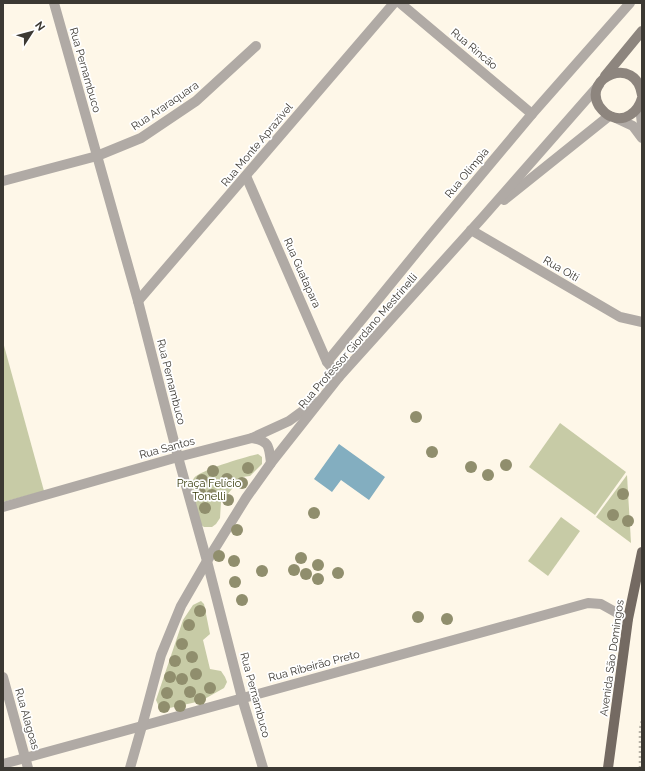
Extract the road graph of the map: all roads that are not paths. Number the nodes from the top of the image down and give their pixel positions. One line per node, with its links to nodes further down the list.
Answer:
1 (54, 3): 13 (street, Rua Pernambuco)
2 (394, 3): 14 (street, Rua Monte Aprazível)
3 (400, 3): 9 (street, Rua Rincão)
4 (630, 3): 9 (street, Rua Olímpia)
5 (642, 31): 7 (main road, Rua Professor Giordano Mestrinelli)
6 (256, 46): 13 (street, Rua Araraquara)
7 (601, 82): 8 (main road); 10 (main road); 16 (street, Rua Professor Giordano Mestrinelli)
8 (641, 93): 10 (main road); 11 (street)
9 (532, 114): 20 (street, Rua Olímpia)
10 (613, 117): 12 (street); 16 (street, Rua Professor Giordano Mestrinelli)
11 (642, 125)
12 (642, 138)
13 (97, 156): 15 (street, Rua Araraquara); 18 (street, Rua Pernambuco)
14 (246, 176): 18 (street, Rua Monte Aprazível); 20 (street, Rua Guatapara)
15 (3, 181)
16 (483, 216): 17 (street, Rua Professor Giordano Mestrinelli)
17 (471, 230): 19 (street, Rua Oiti); 21 (street, Rua Professor Giordano Mestrinelli)
18 (138, 301): 24 (street, Rua Pernambuco)
19 (642, 322)
20 (327, 362): 21 (street, Rua Guatapara)
21 (339, 377): 22 (street, Rua Professor Giordano Mestrinelli)
22 (328, 392): 23 (street, Rua Santos); 25 (street, Rua Professor Giordano Mestrinelli)
23 (252, 438): 24 (street, Rua Santos); 25 (street)
24 (178, 457): 26 (street, Rua Santos); 28 (street, Rua Pernambuco)
25 (271, 463): 28 (street, Rua Professor Giordano Mestrinelli)
26 (3, 507)
27 (642, 552): 29 (main road, Avenida São Domingos)
28 (207, 560): 31 (street, Rua Pernambuco); 32 (street, Rua Professor Giordano Mestrinelli)
29 (628, 619): 31 (street, Rua Ribeirão Preto); 38 (main road, Avenida São Domingos)
30 (3, 677): 33 (street, Rua Alagoas)
31 (242, 698): 32 (street, Rua Ribeirão Preto); 37 (street, Rua Pernambuco)
32 (142, 726): 33 (street, Rua Ribeirão Preto); 36 (street, Rua Professor Giordano Mestrinelli)
33 (26, 758): 34 (street, Rua Ribeirão Preto); 35 (street, Rua Alagoas)
34 (3, 764)
35 (28, 768)
36 (130, 768)
37 (263, 768)
38 (608, 768)

